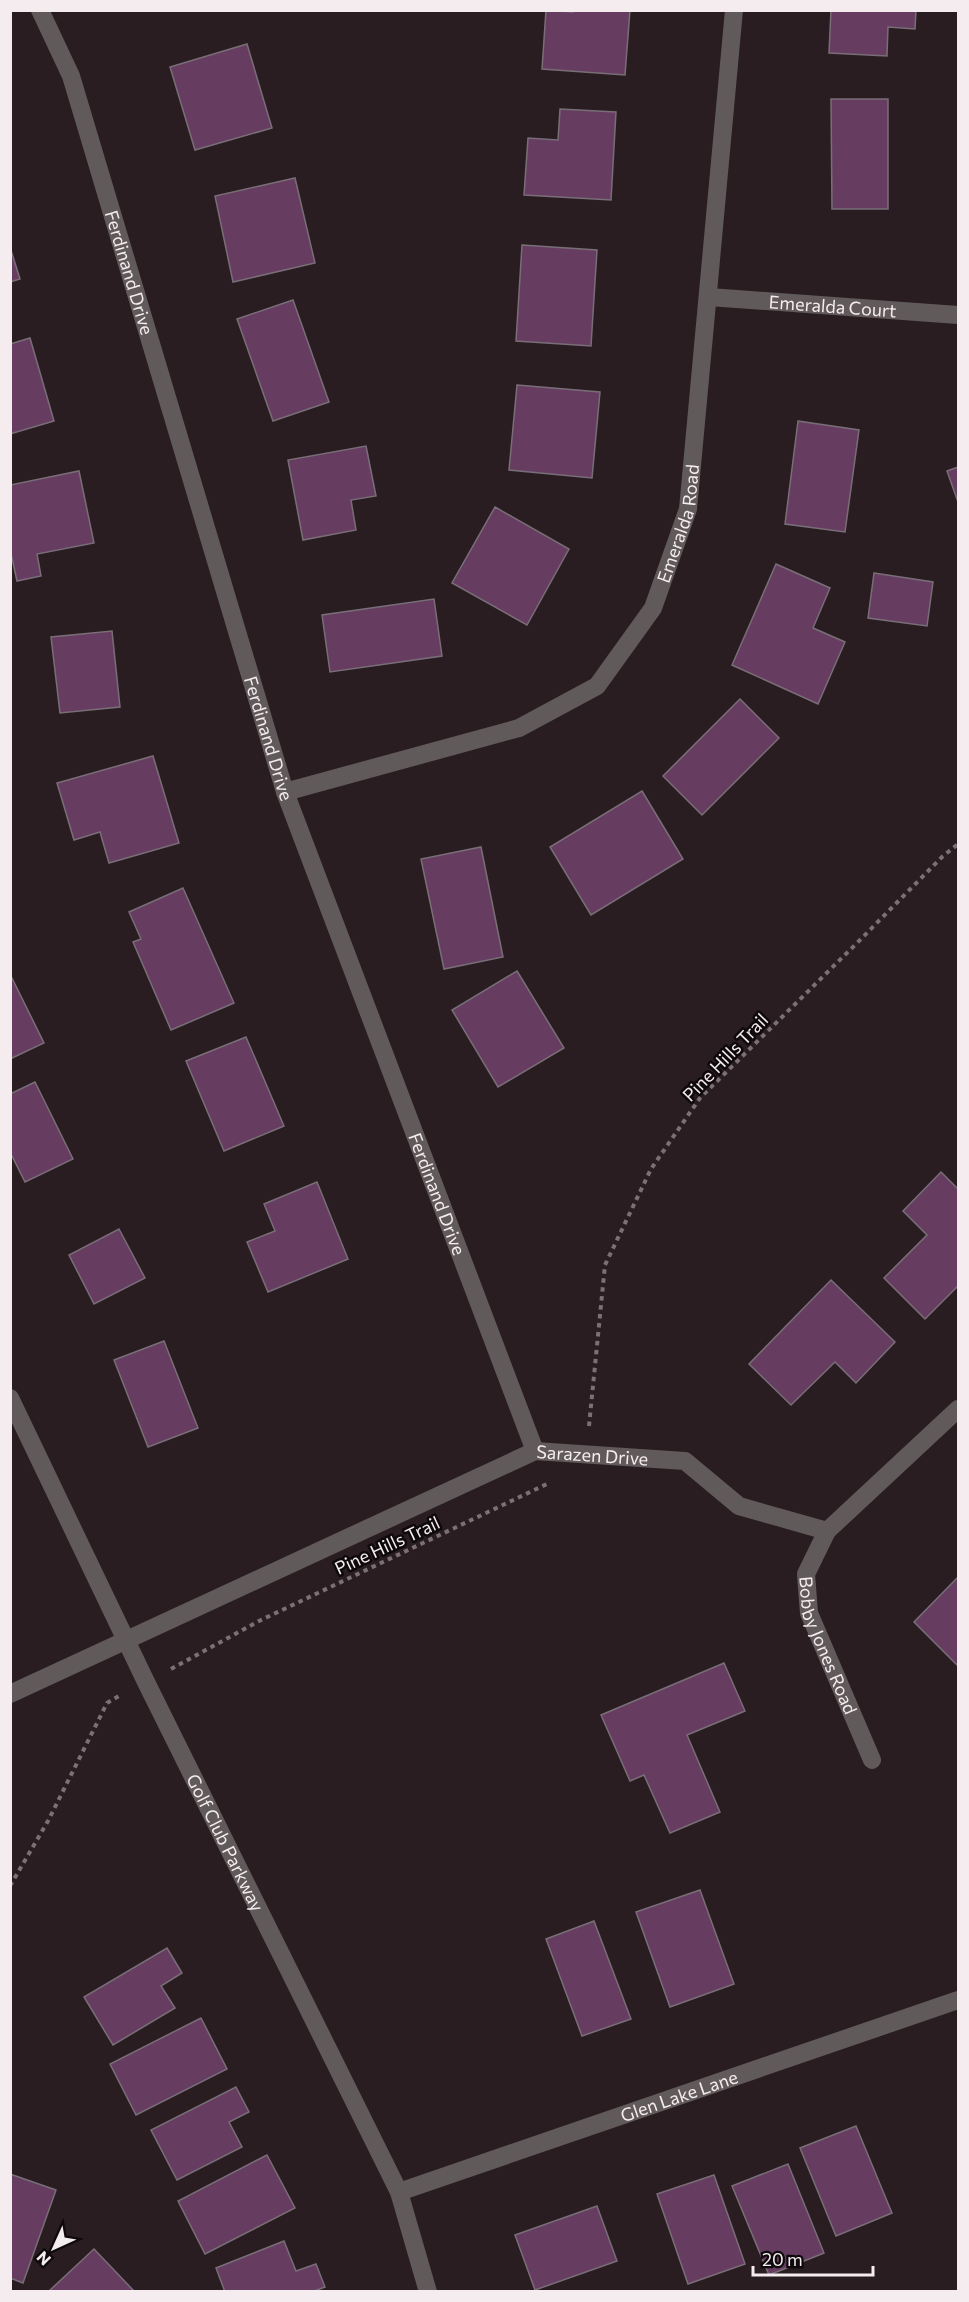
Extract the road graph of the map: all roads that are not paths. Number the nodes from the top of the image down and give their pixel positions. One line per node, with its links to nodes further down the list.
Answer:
1 (40, 10): 5 (street, Ferdinand Drive)
2 (735, 10): 3 (street, Emeralda Road)
3 (709, 297): 4 (street, Emeralda Court); 5 (street, Emeralda Road)
4 (958, 315)
5 (285, 792): 8 (street, Ferdinand Drive)
6 (10, 1398): 10 (street, Golf Club Parkway)
7 (958, 1409): 9 (street)
8 (535, 1451): 9 (street, Sarazen Drive); 10 (street, Sarazen Drive)
9 (827, 1531): 12 (street, Bobby Jones Road)
10 (127, 1641): 11 (street, Sarazen Drive); 14 (street, Golf Club Parkway)
11 (10, 1694)
12 (872, 1760)
13 (958, 2000): 14 (street, Glen Lake Lane)
14 (399, 2192): 15 (street, Golf Club Parkway)
15 (428, 2292)

